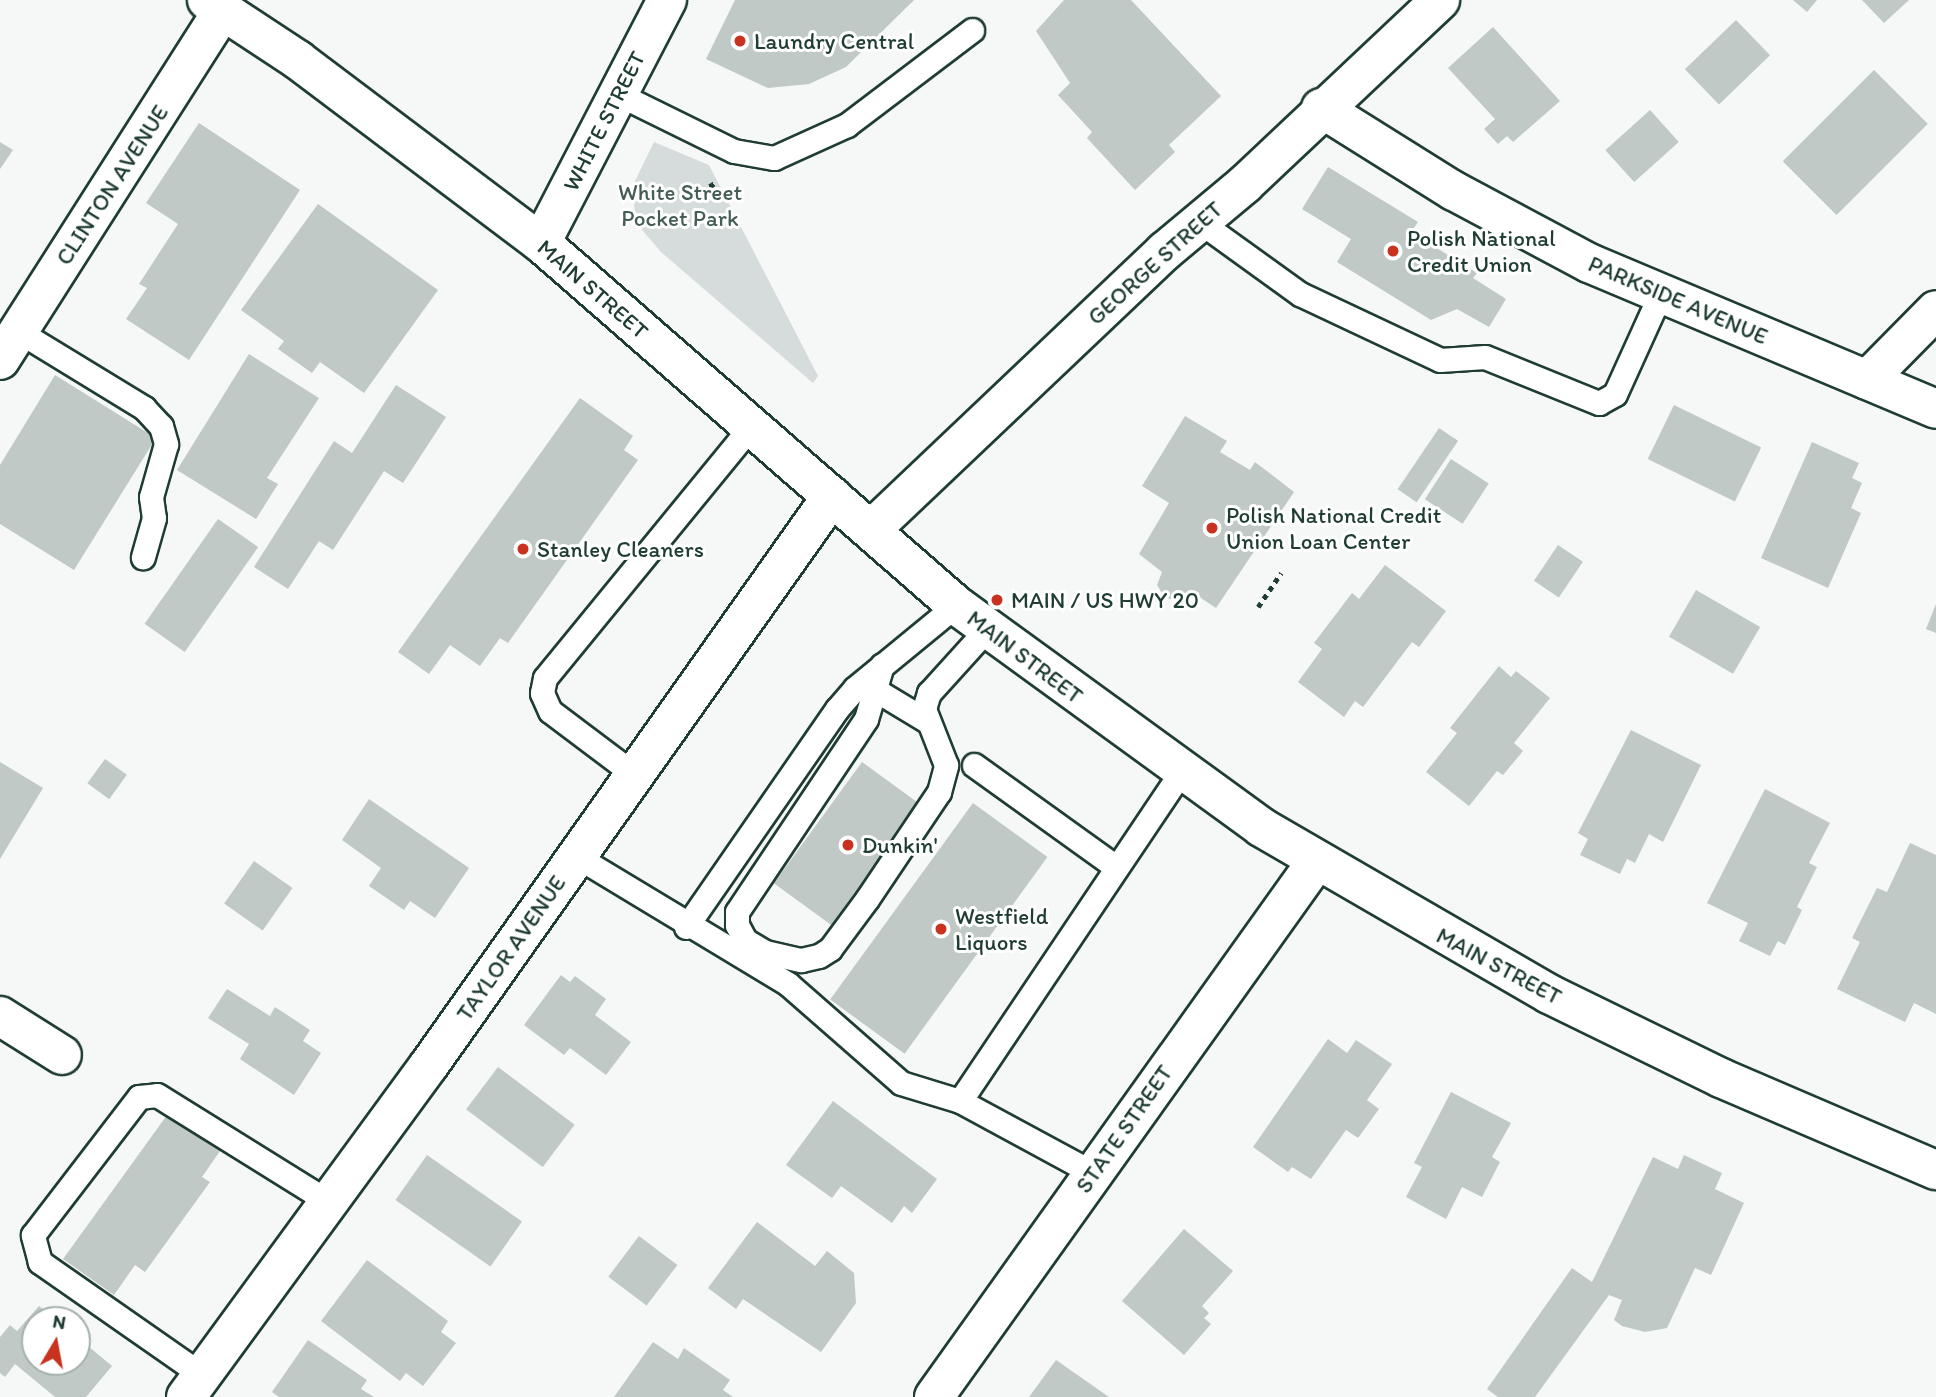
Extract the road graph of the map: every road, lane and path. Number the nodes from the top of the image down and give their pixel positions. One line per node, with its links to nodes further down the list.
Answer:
1 (667, 0): 5 (street, WHITE STREET)
2 (1440, 0): 6 (street, GEORGE STREET)
3 (220, 3): 8 (street, MAIN STREET); 11 (street, CLINTON AVENUE)
4 (972, 30): 5 (lane)
5 (618, 94): 8 (street, WHITE STREET)
6 (1321, 108): 7 (street, GEORGE STREET); 9 (street, PARKSIDE AVENUE)
7 (1200, 222): 9 (lane); 16 (street, GEORGE STREET)
8 (541, 243): 14 (street, MAIN STREET)
9 (1660, 295): 12 (street, PARKSIDE AVENUE)
10 (1936, 310): 12 (street)
11 (9, 346): 17 (lane)
12 (1867, 380): 13 (street, PARKSIDE AVENUE)
13 (1936, 409)
14 (751, 426): 15 (street, MAIN STREET); 26 (lane)
15 (832, 496): 16 (street, MAIN STREET); 26 (street, TAYLOR AVENUE)
16 (872, 528): 19 (street, MAIN STREET)
17 (143, 557)
18 (1281, 573): 20 (path)
19 (956, 605): 21 (street, MAIN STREET); 22 (lane)
20 (1258, 607)
21 (987, 629): 23 (lane); 25 (street, MAIN STREET)
22 (869, 687): 23 (lane); 23 (lane); 30 (lane)
23 (927, 721)
24 (974, 765): 29 (lane)
25 (1181, 772): 28 (street, MAIN STREET); 29 (lane)
26 (635, 775): 27 (street, TAYLOR AVENUE)
27 (576, 856): 30 (lane); 36 (street, TAYLOR AVENUE)
28 (1316, 862): 34 (street, MAIN STREET); 35 (street, STATE STREET)
29 (1116, 867): 33 (lane)
30 (686, 927): 33 (lane)
31 (0, 1016): 32 (street)
32 (62, 1055)
33 (960, 1101): 35 (lane)
34 (1936, 1170)
35 (1093, 1173): 38 (street, STATE STREET)
36 (329, 1202): 37 (street, TAYLOR AVENUE); 37 (lane)
37 (194, 1386)
38 (934, 1397)

